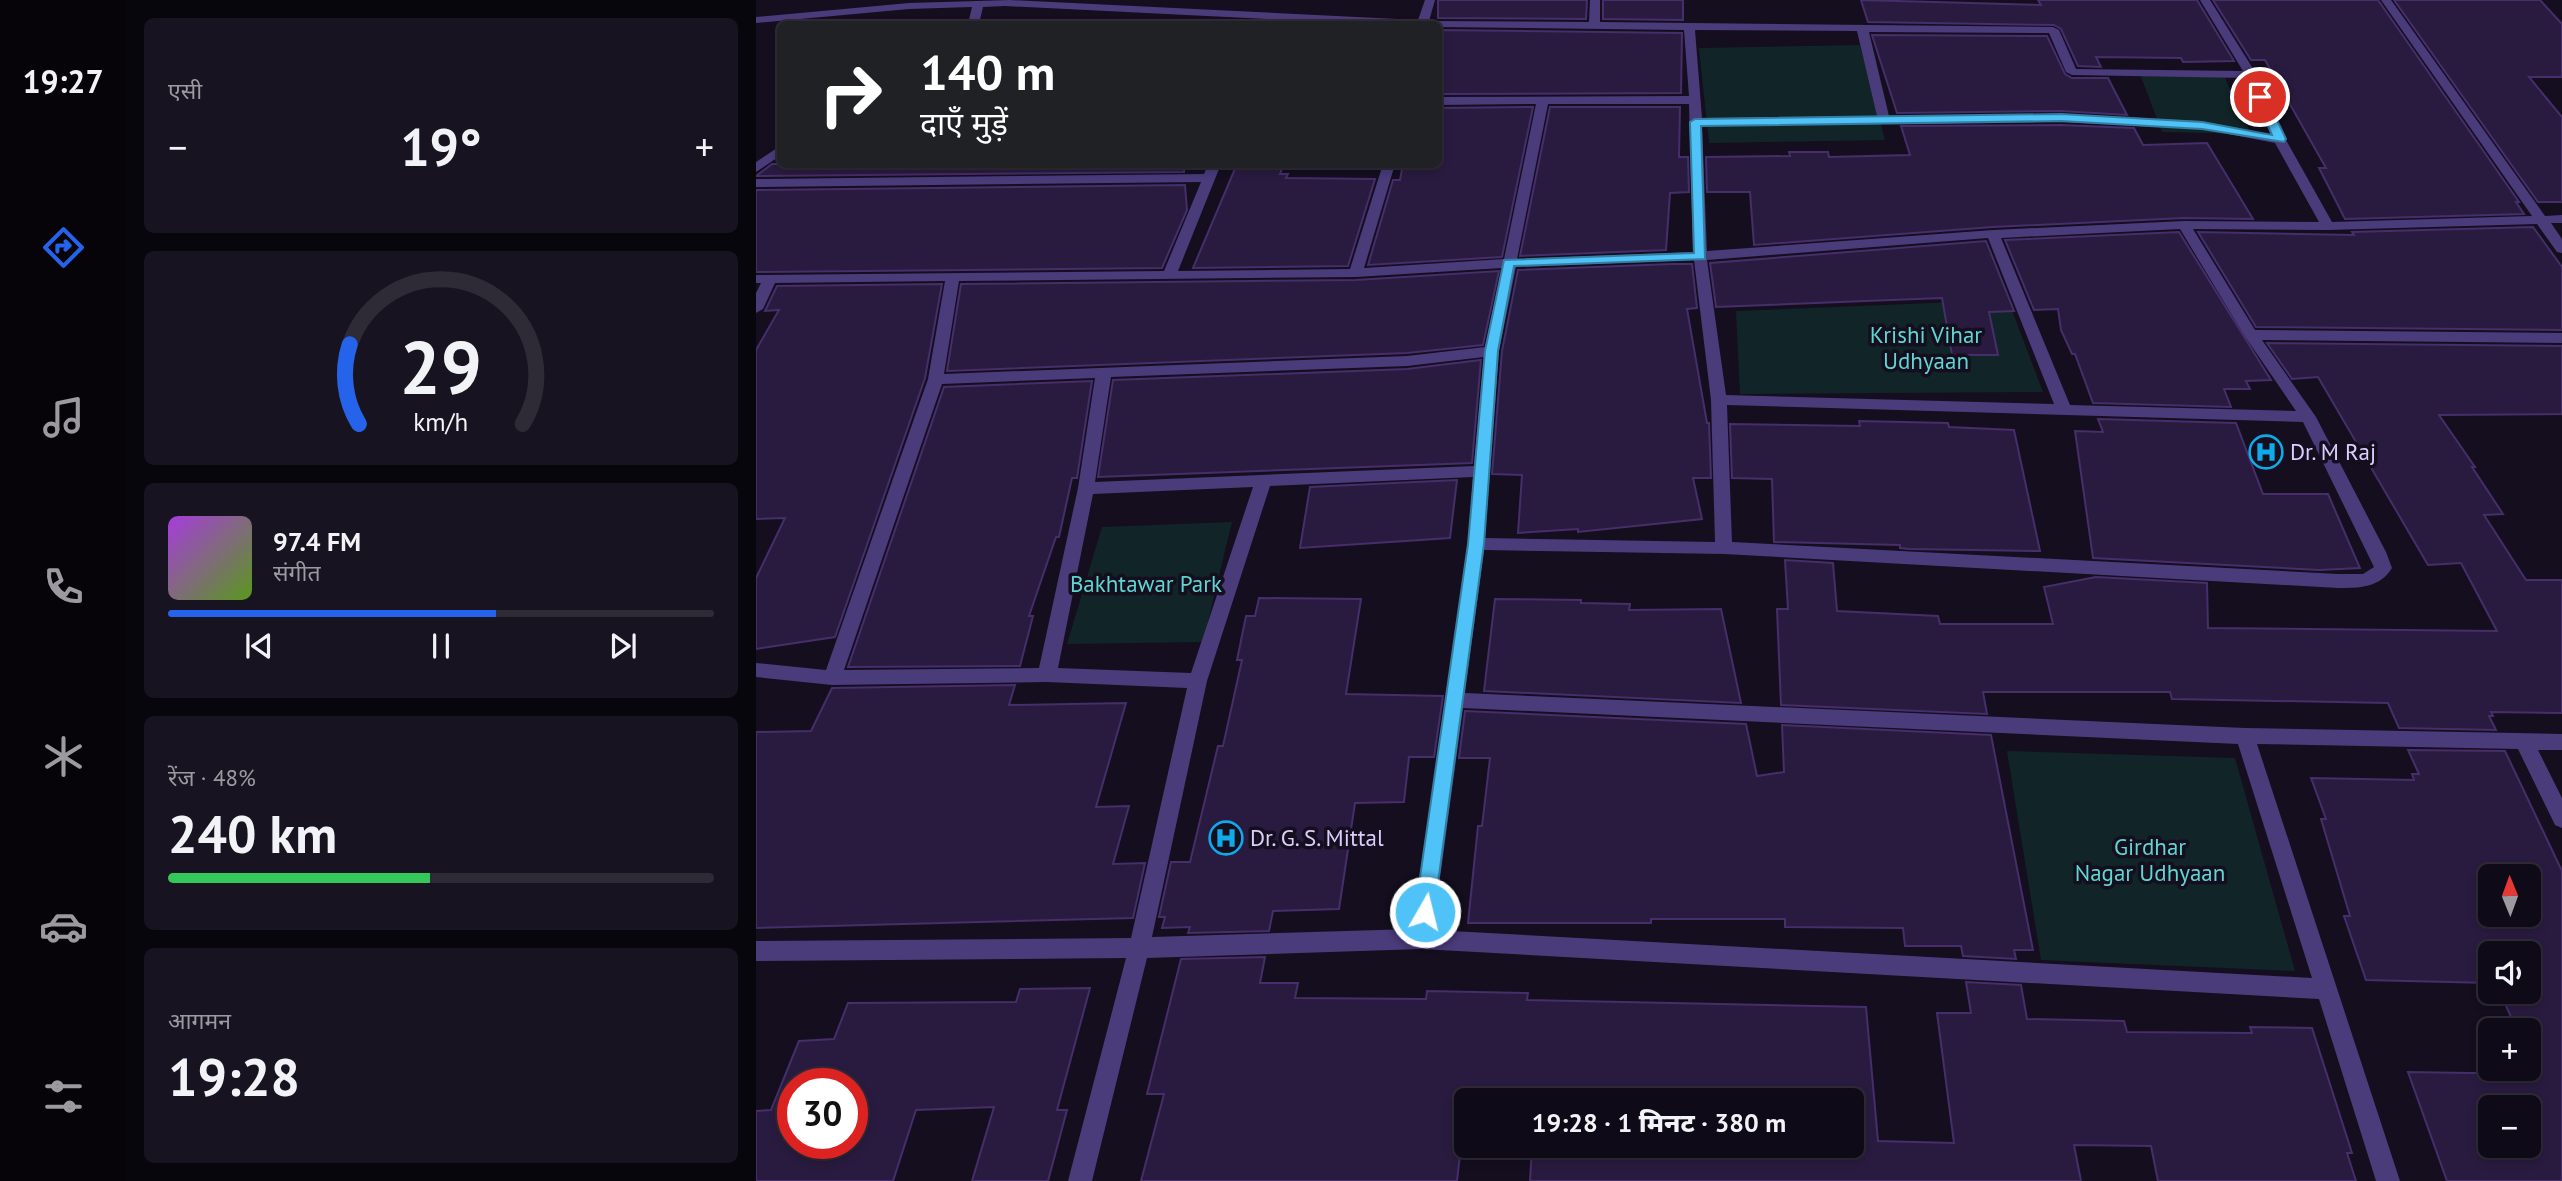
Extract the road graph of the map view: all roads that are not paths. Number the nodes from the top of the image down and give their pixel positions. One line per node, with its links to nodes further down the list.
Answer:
1 (1430, 0): 14 (street)
2 (1595, 0): 16 (street)
3 (2205, 0): 19 (street)
4 (2386, 0): 36 (street)
5 (1036, 2): 6 (street); 8 (street)
6 (978, 4): 7 (street); 11 (street)
7 (853, 9): 9 (street); 10 (street)
8 (1110, 9): 12 (street); 13 (street)
9 (756, 20)
10 (847, 21)
11 (975, 21)
12 (1109, 21)
13 (1360, 21)
14 (1423, 21)
15 (1442, 24): 16 (street)
16 (1594, 24): 17 (street)
17 (1689, 26): 18 (street); 20 (street)
18 (1862, 27): 19 (street); 23 (street)
19 (2251, 75): 25 (street)
20 (1695, 100): 22 (street); 24 (street)
21 (1442, 101): 22 (street)
22 (1542, 102): 42 (street)
23 (1884, 121): 24 (street); 25 (street)
24 (1695, 122): 41 (street)
25 (2280, 139): 38 (street)
26 (777, 152): 27 (street)
27 (756, 168)
28 (944, 168): 34 (street)
29 (1096, 168): 32 (street)
30 (1388, 168): 43 (street)
31 (1212, 171): 32 (street); 44 (street)
32 (1095, 180): 34 (street)
33 (756, 183): 34 (street)
34 (942, 183)
35 (2562, 219): 36 (street)
36 (2542, 220): 38 (street); 40 (street)
37 (2184, 225): 38 (street); 39 (street); 48 (street)
38 (2328, 226)
39 (1993, 234): 41 (street); 54 (street)
40 (2562, 249)
41 (1700, 256): 42 (street); 53 (street)
42 (1509, 263): 43 (street); 50 (street)
43 (1356, 273): 44 (street)
44 (1170, 274): 45 (street)
45 (953, 277): 46 (street); 52 (street)
46 (763, 278): 47 (street)
47 (756, 309)
48 (2251, 335): 49 (street); 55 (street)
49 (2562, 338)
50 (1492, 351): 51 (street); 56 (street)
51 (1104, 371): 52 (street); 58 (street)
52 (936, 379): 63 (street)
53 (1719, 400): 54 (street); 60 (street)
54 (2064, 410): 55 (street)
55 (2308, 417): 60 (street)
56 (1483, 471): 57 (street); 59 (street)
57 (1263, 481): 58 (street); 64 (street)
58 (1086, 488): 62 (street)
59 (1476, 544): 60 (street); 65 (street)
60 (1724, 548)
61 (756, 670): 63 (street)
62 (1047, 675): 63 (street); 64 (street)
63 (832, 678)
64 (1198, 681): 71 (street)
65 (1453, 700): 66 (street); 70 (street)
66 (2245, 736): 67 (street); 73 (street)
67 (2524, 741): 68 (street); 69 (street)
68 (2562, 742)
69 (2562, 819)
70 (1421, 939): 71 (street); 73 (street)
71 (1139, 948): 72 (street); 74 (street)
72 (756, 951)
73 (2325, 989): 75 (street)
74 (1080, 1181)
75 (2388, 1181)

